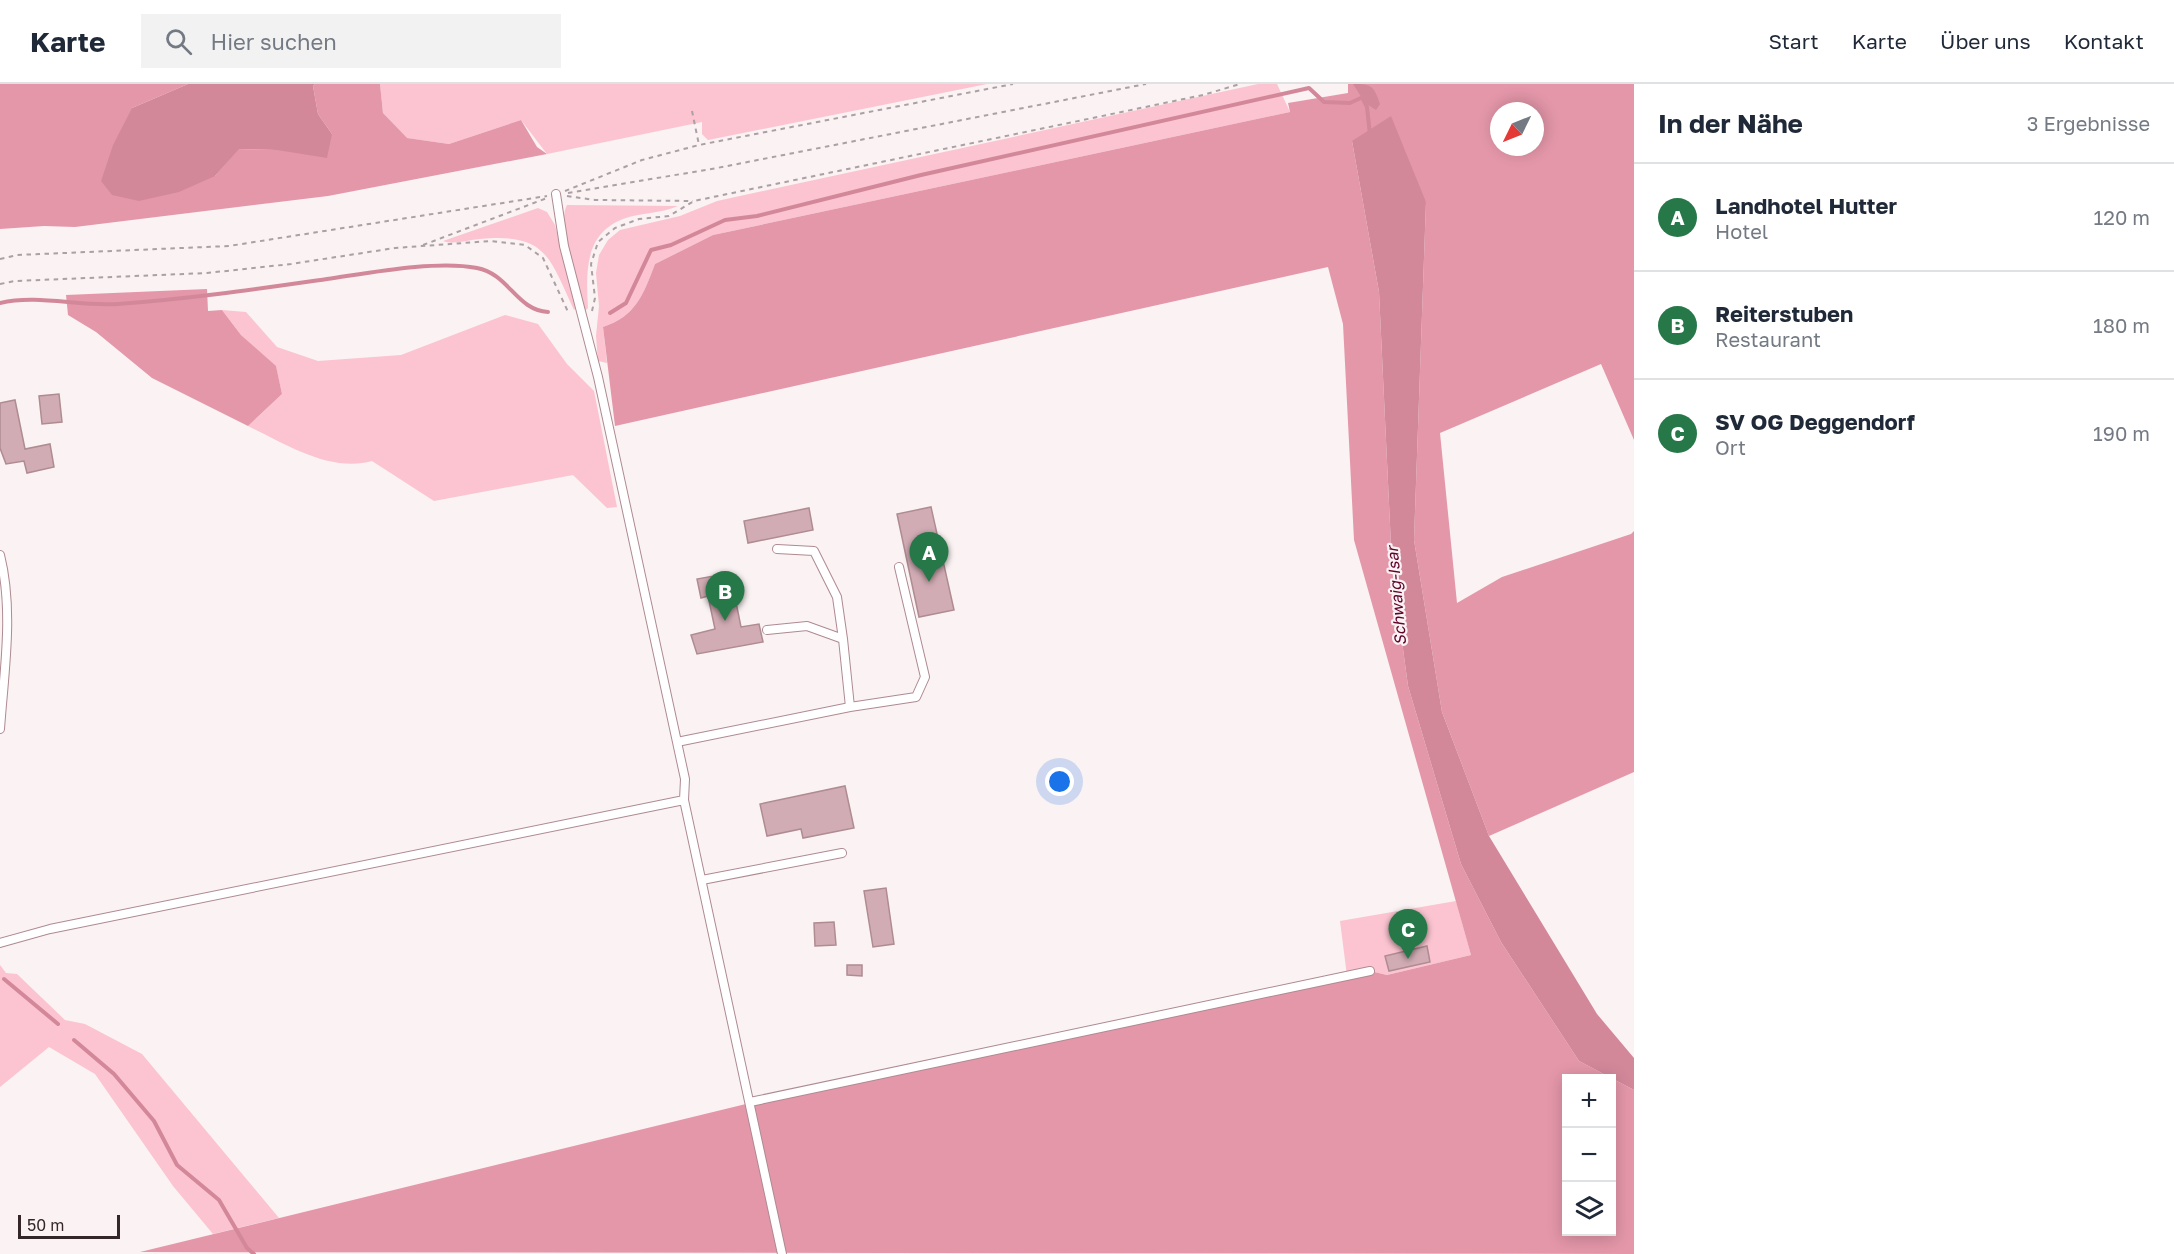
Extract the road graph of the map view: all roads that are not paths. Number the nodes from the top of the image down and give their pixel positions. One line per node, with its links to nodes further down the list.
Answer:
1 (556, 194): 9 (lane)
2 (777, 549): 6 (lane)
3 (0, 555): 8 (lane)
4 (899, 567): 7 (lane)
5 (766, 630): 6 (lane)
6 (843, 639): 7 (lane)
7 (850, 707): 9 (lane)
8 (0, 729)
9 (677, 742): 10 (lane)
10 (684, 800): 12 (lane); 13 (lane)
11 (842, 853): 12 (lane)
12 (702, 880): 15 (lane)
13 (0, 943)
14 (1370, 971): 15 (lane)
15 (750, 1102): 16 (lane)
16 (782, 1254)

